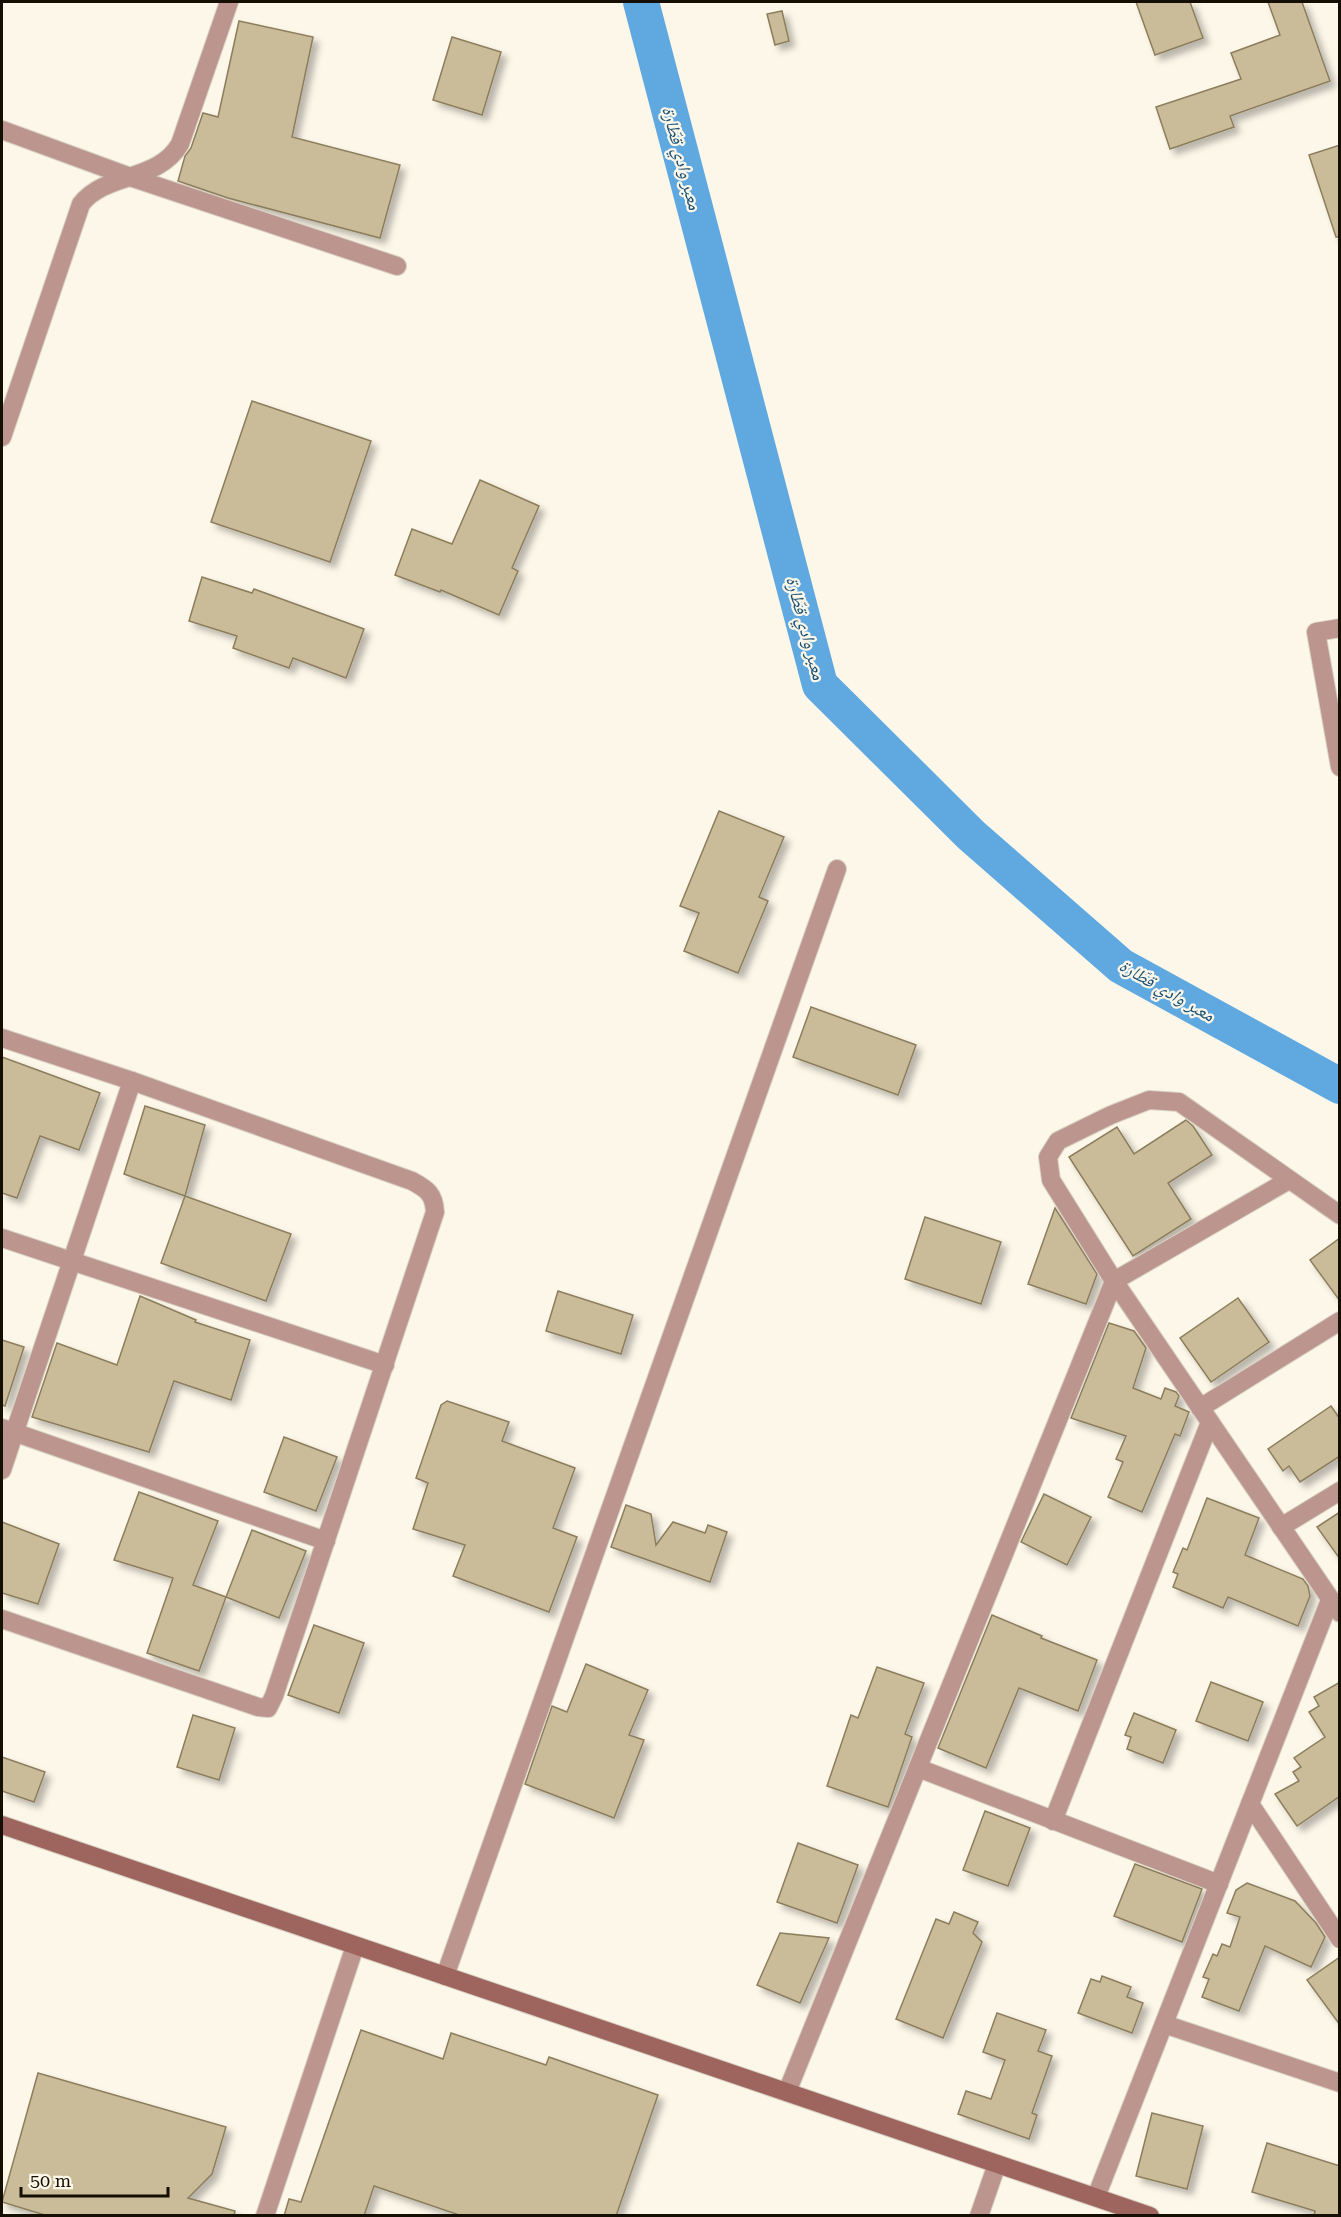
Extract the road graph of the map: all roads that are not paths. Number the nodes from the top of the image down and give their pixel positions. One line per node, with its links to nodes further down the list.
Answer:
1 (229, 2): 3 (street)
2 (2, 130): 3 (street)
3 (133, 178): 4 (street); 5 (street)
4 (397, 266)
5 (2, 437)
6 (1340, 628): 7 (street)
7 (1340, 767)
8 (837, 869): 33 (street)
9 (2, 1038): 10 (street)
10 (132, 1081): 14 (street); 17 (street)
11 (1289, 1180): 12 (street); 15 (street); 15 (street)
12 (1340, 1215)
13 (2, 1238): 14 (street)
14 (71, 1262): 17 (street); 19 (street)
15 (1114, 1281): 18 (street); 26 (street)
16 (1340, 1321): 18 (street)
17 (384, 1365): 23 (street)
18 (1205, 1415): 22 (street); 28 (street)
19 (8, 1431): 20 (street); 23 (street)
20 (2, 1470)
21 (1340, 1491): 22 (street)
22 (1281, 1527): 24 (street)
23 (326, 1541): 25 (street)
24 (1335, 1606): 27 (street)
25 (2, 1619)
26 (918, 1768): 28 (street); 36 (street)
27 (1250, 1804): 30 (street); 31 (street)
28 (1053, 1821): 30 (street)
29 (2, 1825): 32 (street)
30 (1219, 1884): 34 (street)
31 (1340, 1939)
32 (355, 1946): 33 (street); 39 (street)
33 (445, 1976): 36 (street)
34 (1164, 2024): 35 (street); 38 (street)
35 (1340, 2083)
36 (787, 2092): 37 (street)
37 (998, 2164): 38 (street); 40 (street)
38 (1096, 2197): 41 (street)
39 (265, 2216)
40 (980, 2216)
41 (1150, 2216)

